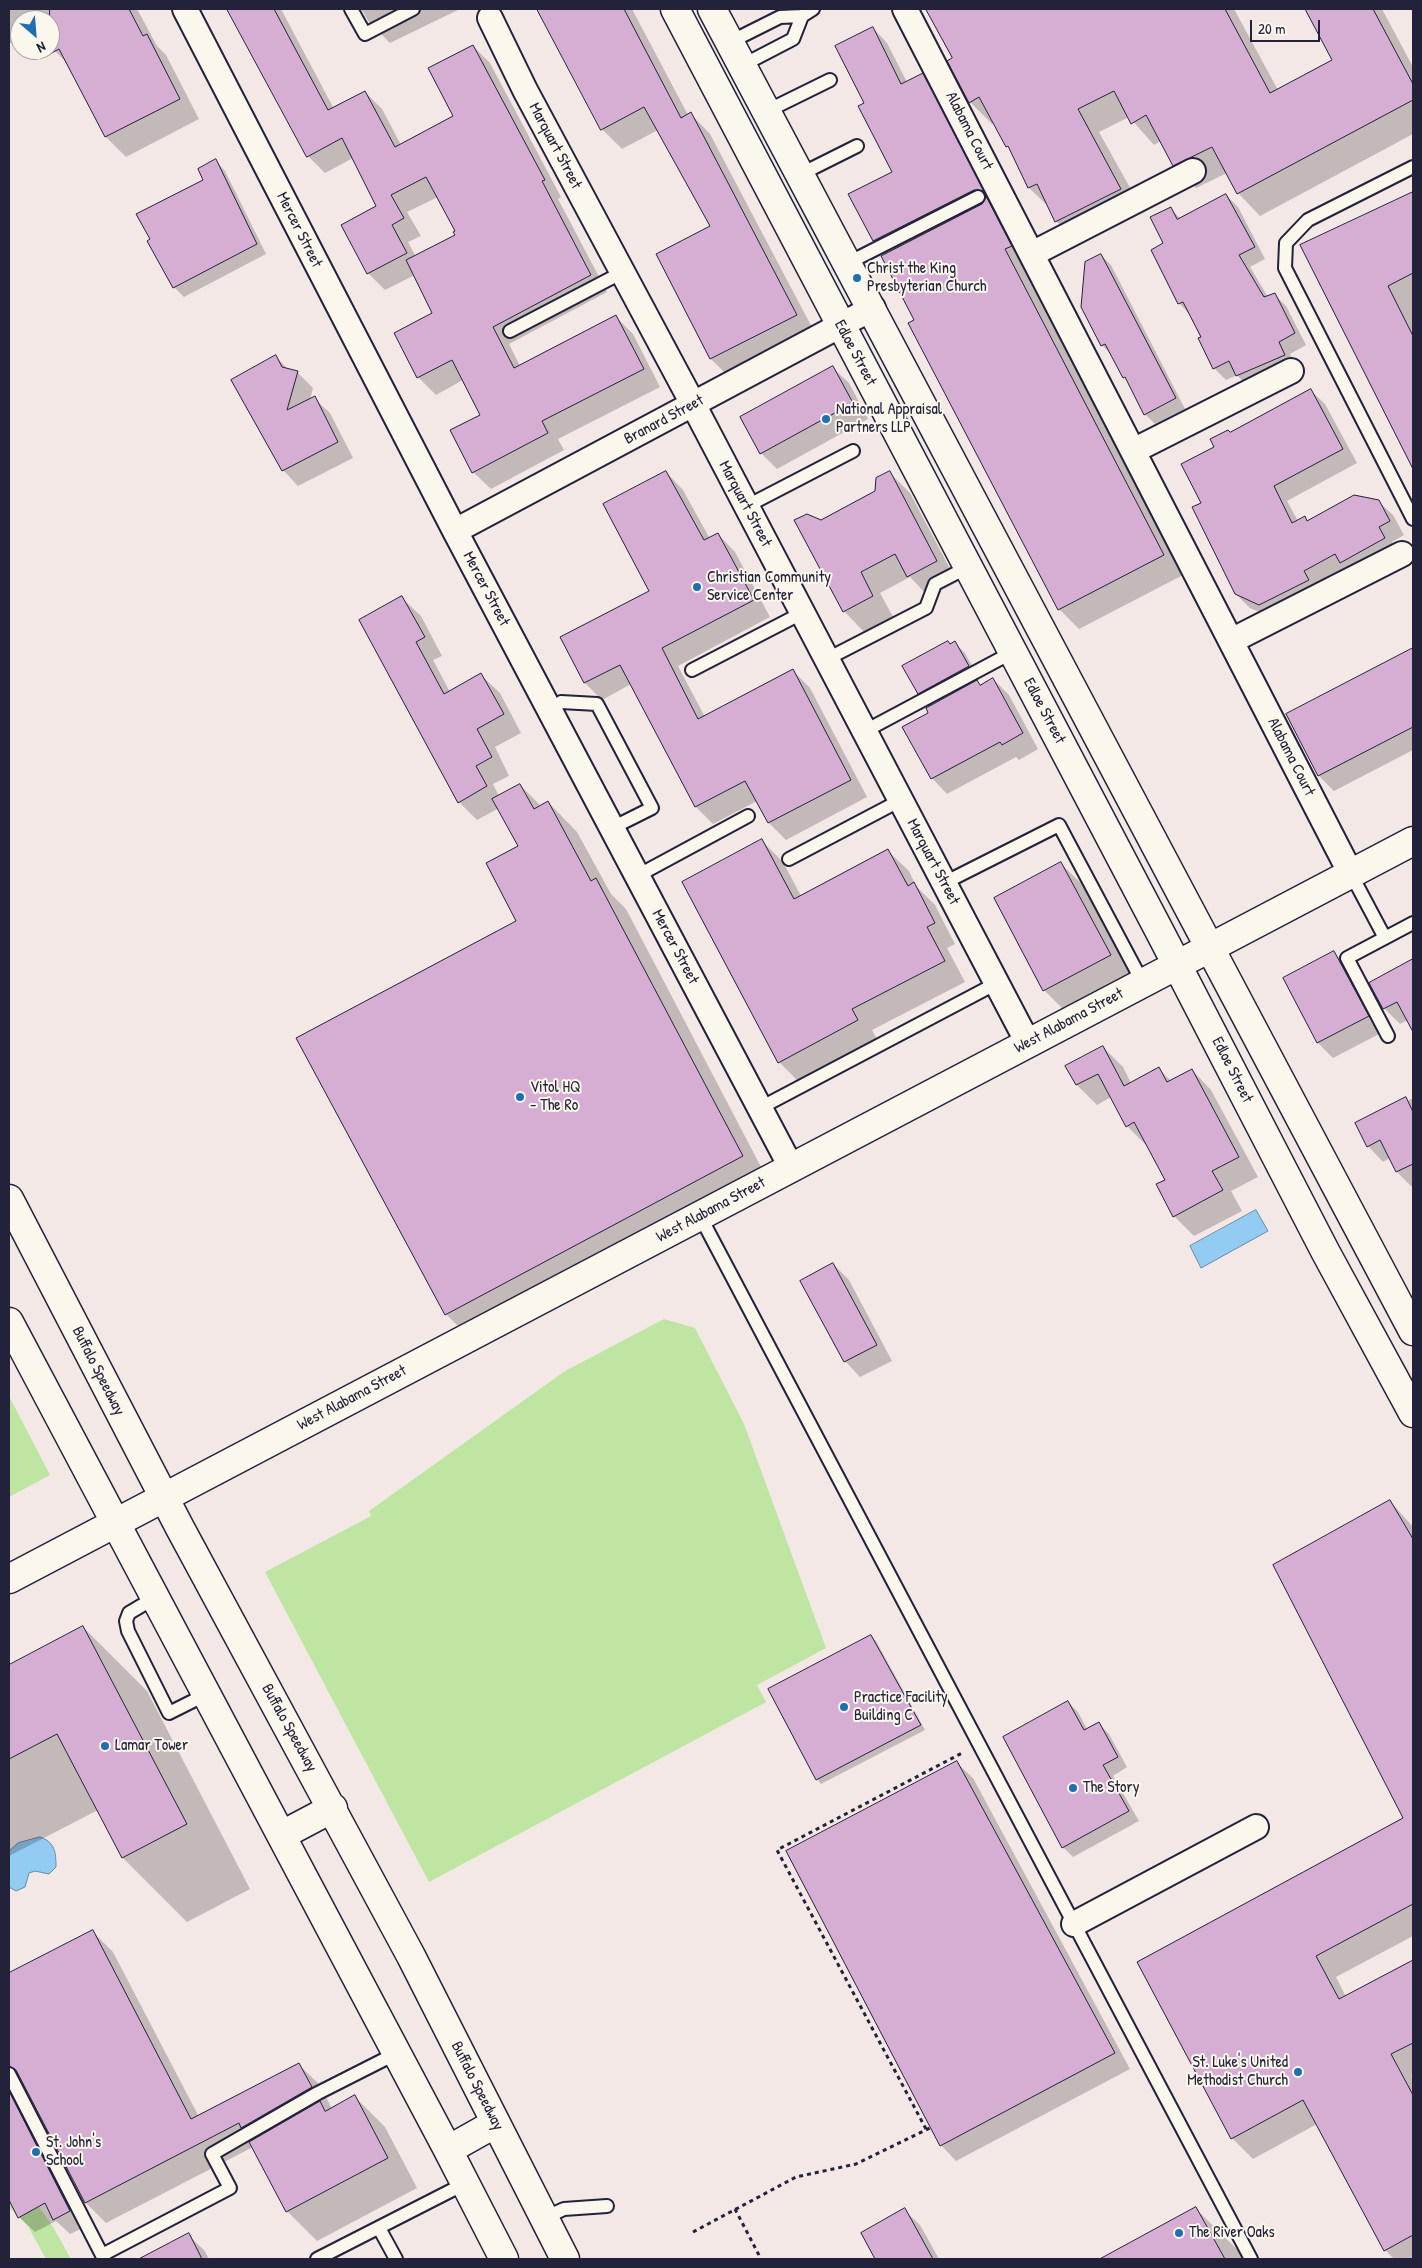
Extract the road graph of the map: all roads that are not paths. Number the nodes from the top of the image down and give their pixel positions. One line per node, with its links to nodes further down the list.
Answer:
1 (185, 9): 30 (street, Mercer Street)
2 (351, 9): 3 (lane)
3 (413, 9)
4 (675, 9): 10 (main road, Edloe Street)
5 (712, 9): 9 (main road)
6 (905, 9): 18 (street, Alabama Court)
7 (808, 12): 9 (lane); 9 (lane)
8 (490, 18): 20 (street, Marquart Street)
9 (736, 53): 10 (main road); 12 (main road)
10 (706, 67): 22 (main road, Edloe Street)
11 (830, 80): 12 (lane)
12 (767, 111): 16 (main road)
13 (857, 146): 16 (lane)
14 (1413, 167): 29 (lane)
15 (1193, 171): 18 (street)
16 (801, 174): 19 (main road)
17 (978, 198): 19 (lane)
18 (1032, 254): 27 (street, Alabama Court)
19 (848, 263): 21 (main road)
20 (623, 272): 23 (lane); 25 (street, Marquart Street)
21 (873, 308): 22 (street, Branard Street); 34 (main road)
22 (841, 325): 25 (street, Branard Street); 32 (main road, Edloe Street)
23 (510, 331)
24 (1291, 371): 27 (street)
25 (693, 404): 28 (street, Marquart Street); 30 (street, Branard Street)
26 (853, 451): 28 (lane)
27 (1133, 451): 35 (street, Alabama Court)
28 (746, 506): 33 (street, Marquart Street)
29 (1413, 519)
30 (455, 531): 39 (street, Mercer Street)
31 (1402, 554): 35 (street)
32 (968, 567): 36 (main road, Edloe Street); 37 (lane)
33 (802, 613): 37 (street, Marquart Street); 38 (lane)
34 (1046, 635): 36 (main road); 51 (main road)
35 (1231, 641): 46 (street, Alabama Court)
36 (1013, 652): 40 (lane); 52 (main road, Edloe Street)
37 (827, 659): 40 (street, Marquart Street)
38 (692, 670)
39 (550, 710): 43 (street, Mercer Street); 43 (lane)
40 (865, 731): 41 (street, Marquart Street)
41 (901, 800): 45 (lane); 48 (street, Marquart Street)
42 (748, 816): 47 (lane)
43 (612, 828): 47 (street, Mercer Street)
44 (1413, 841): 46 (main road, West Alabama Street)
45 (789, 858)
46 (1351, 874): 50 (lane); 51 (main road, West Alabama Street)
47 (637, 876): 57 (street, Mercer Street)
48 (944, 883): 53 (street, Marquart Street); 54 (lane)
49 (1413, 923): 50 (lane)
50 (1385, 938): 55 (lane)
51 (1211, 947): 52 (main road, West Alabama Street); 61 (main road)
52 (1178, 965): 54 (main road, West Alabama Street); 62 (main road, Edloe Street)
53 (997, 983): 56 (street, Marquart Street); 57 (lane)
54 (1143, 983): 56 (main road, West Alabama Street)
55 (1388, 1036)
56 (1028, 1043): 58 (main road, West Alabama Street)
57 (760, 1108): 58 (street, Mercer Street)
58 (791, 1167): 60 (main road, West Alabama Street)
59 (9, 1199): 66 (main road, Buffalo Speedway)
60 (700, 1216): 66 (main road, West Alabama Street); 74 (lane)
61 (1361, 1232): 62 (main road); 64 (main road)
62 (1325, 1251): 65 (main road, Edloe Street)
63 (9, 1322): 67 (main road)
64 (1413, 1331)
65 (1413, 1413)
66 (164, 1497): 67 (main road, West Alabama Street); 71 (main road, Buffalo Speedway)
67 (116, 1522): 68 (main road, West Alabama Street); 69 (main road)
68 (9, 1579)
69 (156, 1597): 70 (main road); 70 (lane)
70 (207, 1694): 73 (main road)
71 (333, 1808): 73 (main road); 77 (main road, Buffalo Speedway)
72 (1256, 1827): 74 (street)
73 (282, 1835): 75 (main road)
74 (1074, 1924): 88 (lane)
75 (397, 2053): 78 (main road); 83 (lane)
76 (9, 2074): 83 (lane)
77 (496, 2123): 78 (main road); 81 (main road, Buffalo Speedway)
78 (448, 2150): 79 (main road)
79 (466, 2183): 82 (lane); 86 (main road)
80 (607, 2206): 81 (lane)
81 (544, 2218): 87 (main road, Buffalo Speedway)
82 (379, 2228): 84 (lane); 85 (lane)
83 (103, 2257)
84 (317, 2259)
85 (396, 2259)
86 (504, 2259)
87 (565, 2259)
88 (1251, 2259)

